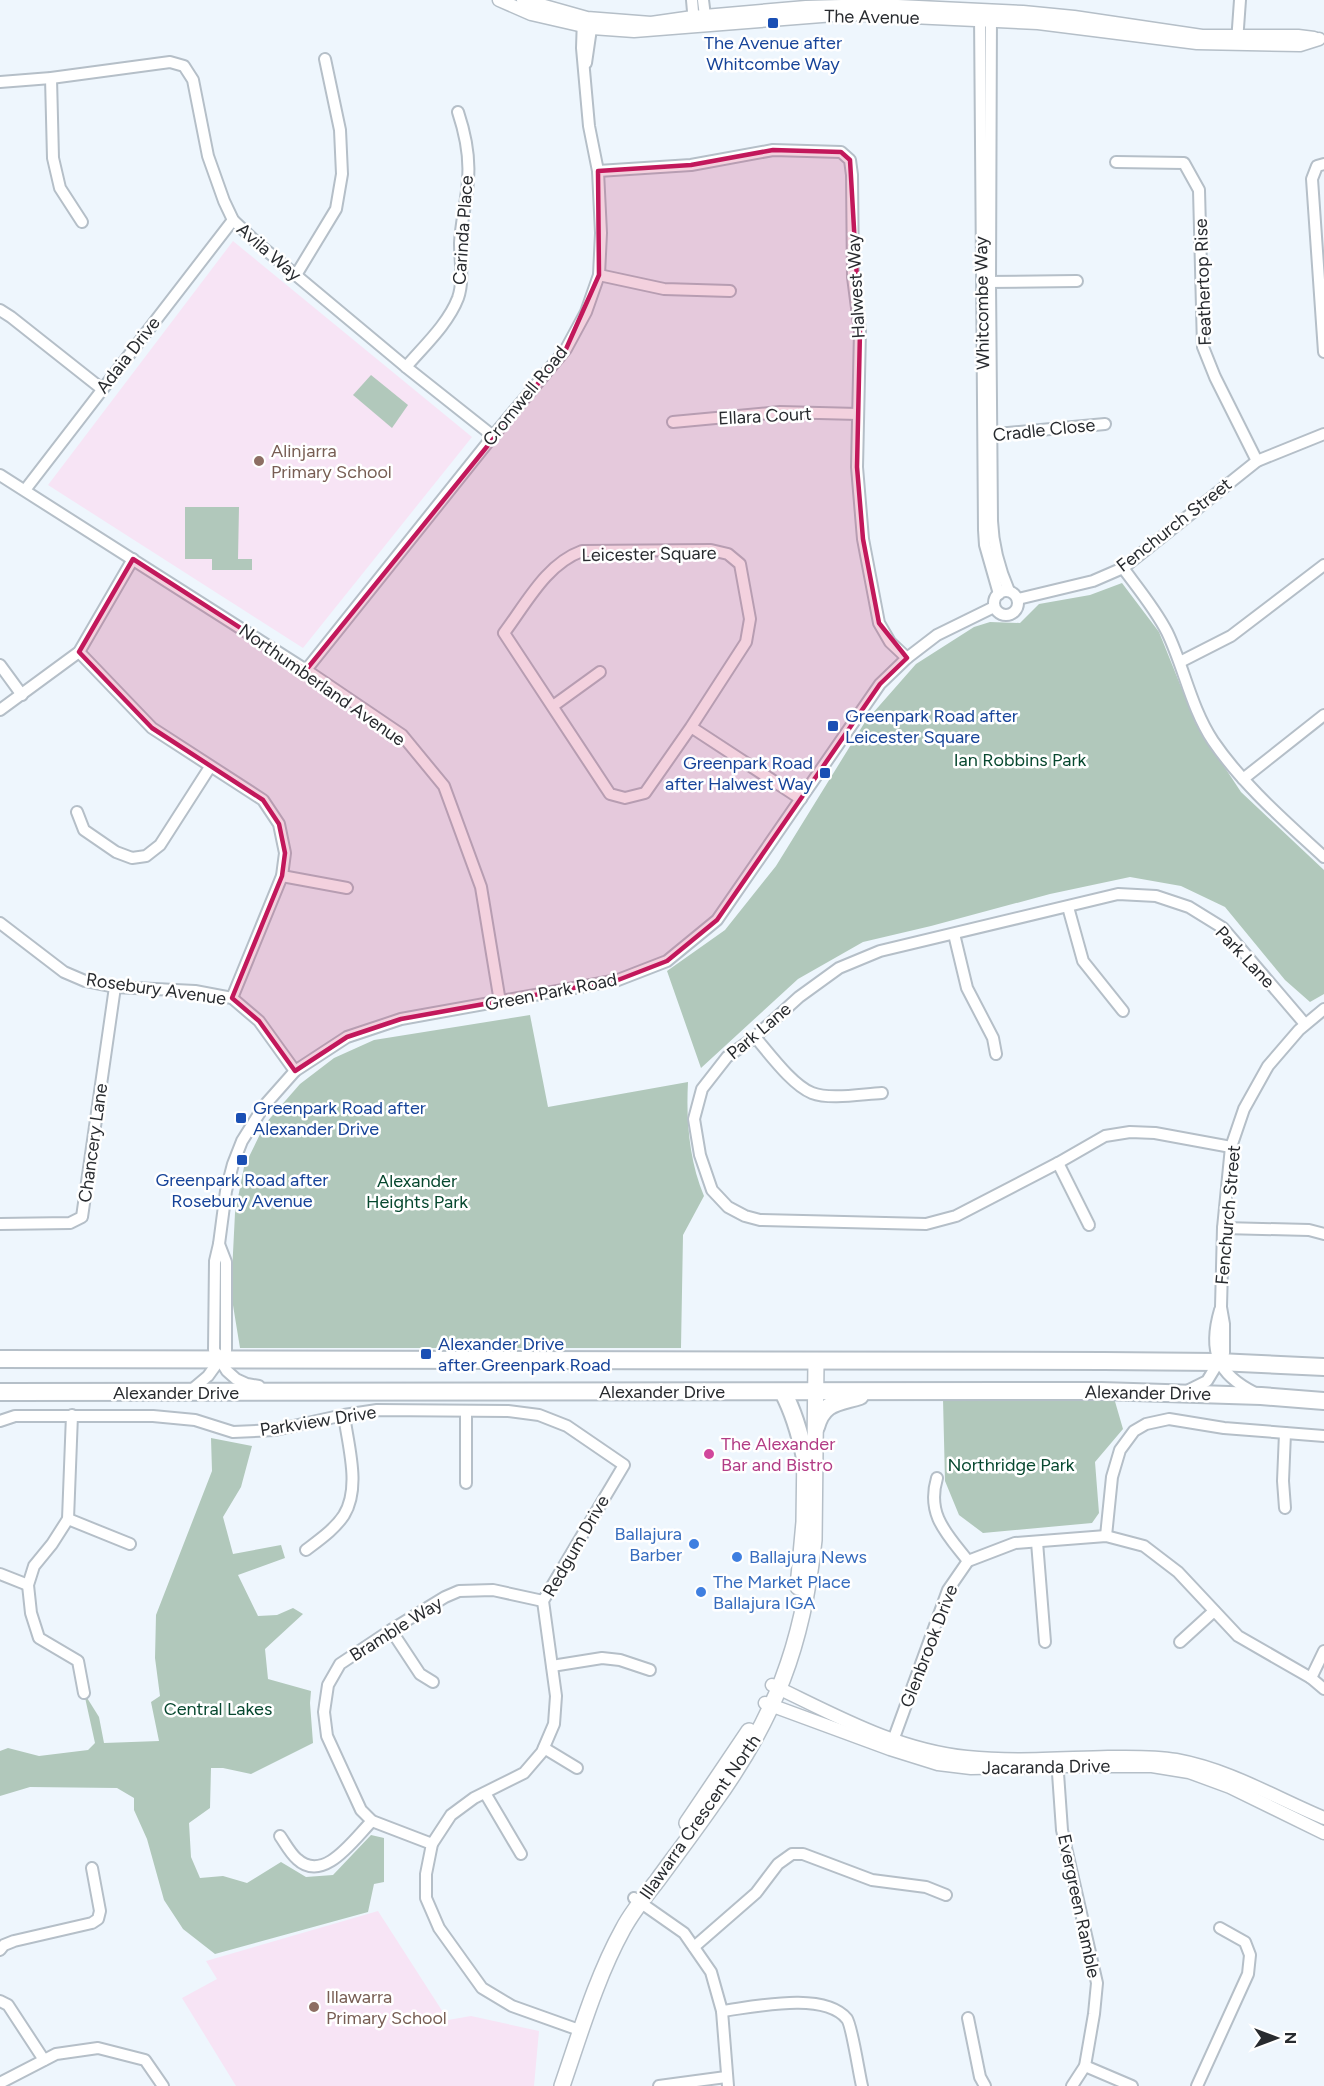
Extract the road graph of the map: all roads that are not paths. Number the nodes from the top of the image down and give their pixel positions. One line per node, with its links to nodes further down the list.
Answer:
1 (499, 0): 8 (street, The Avenue)
2 (523, 0): 8 (street, The Avenue)
3 (692, 0): 7 (street)
4 (704, 0): 7 (street)
5 (1240, 0): 10 (street)
6 (986, 15): 7 (street, The Avenue); 10 (street, The Avenue); 23 (street, Whitcombe Way)
7 (700, 21): 8 (street, The Avenue)
8 (588, 23): 17 (street, Cromwell Road)
9 (1322, 39): 10 (street, The Avenue)
10 (1238, 41)
11 (325, 59): 20 (street)
12 (51, 78): 13 (street, Avila Way); 18 (street, Avila Way); 19 (street)
13 (0, 82)
14 (458, 112): 27 (street, Carinda Place)
15 (1116, 162): 35 (street, Feathertop Rise)
16 (1324, 164): 26 (street)
17 (598, 171): 21 (street, Cromwell Road); 29 (street, Halwest Way)
18 (233, 220): 20 (street, Avila Way); 28 (street, Adaia Drive)
19 (82, 222)
20 (296, 275): 27 (street, Avila Way)
21 (599, 275): 24 (street); 34 (street, Cromwell Road)
22 (1077, 281): 23 (street)
23 (986, 282): 33 (street, Whitcombe Way)
24 (730, 291)
25 (0, 310): 28 (street)
26 (1324, 352)
27 (406, 367): 34 (street, Avila Way)
28 (102, 389): 37 (street, Adaia Drive)
29 (858, 414): 30 (street, Ellara Court); 44 (street, Halwest Way)
30 (673, 422)
31 (1105, 423): 33 (street, Cradle Close)
32 (1324, 434): 35 (street, Fenchurch Street)
33 (988, 435): 41 (street, Whitcombe Way)
34 (493, 436): 47 (street, Cromwell Road)
35 (1257, 461): 40 (street, Fenchurch Street)
36 (0, 475): 37 (street, Northumberland Avenue)
37 (25, 490): 38 (street, Northumberland Avenue)
38 (133, 559): 43 (street); 47 (street, Northumberland Avenue)
39 (1324, 565): 45 (street)
40 (1123, 568): 41 (street, Fenchurch Street); 45 (street)
41 (1009, 594): 42 (street); 42 (street)
42 (994, 607): 44 (street, Green Park Road)
43 (79, 652): 49 (street); 54 (street)
44 (907, 658): 56 (street, Green Park Road)
45 (1180, 662): 55 (street)
46 (0, 665): 49 (street)
47 (306, 670): 66 (street, Northumberland Avenue)
48 (600, 672): 50 (street)
49 (22, 695): 51 (street)
50 (553, 706): 53 (street, Leicester Square); 53 (street, Leicester Square)
51 (0, 710)
52 (1324, 715): 55 (street)
53 (691, 727): 56 (street)
54 (210, 767): 57 (street); 59 (street)
55 (1243, 778): 58 (street)
56 (801, 799): 66 (street, Green Park Road)
57 (77, 812)
58 (1324, 856)
59 (282, 876): 60 (street); 65 (street)
60 (347, 888)
61 (1068, 907): 63 (street, Park Lane); 68 (street); 69 (street, Park Lane)
62 (0, 923): 64 (street, Rosebury Avenue)
63 (954, 934): 70 (street, Park Lane); 71 (street)
64 (116, 987): 65 (street, Rosebury Avenue); 76 (street, Chancery Lane)
65 (232, 998): 72 (street, Rosebury Avenue)
66 (500, 1002): 72 (street, Green Park Road)
67 (1324, 1009): 69 (street, Fenchurch Street)
68 (1123, 1011)
69 (1305, 1024): 74 (street, Fenchurch Street)
70 (755, 1037): 73 (street); 75 (street, Park Lane)
71 (996, 1054)
72 (295, 1071): 80 (street, Green Park Road)
73 (882, 1093)
74 (1231, 1147): 75 (street, Park Lane); 78 (street, Fenchurch Street)
75 (1058, 1163): 77 (street)
76 (0, 1224)
77 (1089, 1225)
78 (1223, 1228): 79 (street); 83 (street, Fenchurch Street)
79 (1324, 1234)
80 (220, 1358): 81 (main road, Alexander Drive); 82 (main road, Alexander Drive); 89 (street); 90 (street, Green Park Road)
81 (0, 1359)
82 (811, 1361): 83 (main road, Alexander Drive); 85 (main road, Illawarra Crescent North)
83 (1218, 1362): 84 (main road, Alexander Drive); 91 (street, Fenchurch Street); 92 (street)
84 (1324, 1366)
85 (811, 1391): 86 (main road, Alexander Drive); 88 (main road, Alexander Drive); 98 (main road, Illawarra Crescent North); 101 (main road, Illawarra Crescent North)
86 (878, 1391): 91 (main road, Alexander Drive); 98 (main road)
87 (0, 1392): 89 (main road, Alexander Drive)
88 (783, 1392): 90 (main road, Alexander Drive); 101 (main road)
89 (189, 1393): 90 (main road, Alexander Drive)
90 (285, 1393)
91 (1183, 1393): 92 (main road, Alexander Drive)
92 (1261, 1396): 93 (main road, Alexander Drive)
93 (1324, 1401)
94 (466, 1412): 96 (street, Parkview Drive); 102 (street, Parkview Drive); 104 (street)
95 (72, 1415): 96 (street, Parkview Drive); 97 (street, Parkview Drive); 106 (street)
96 (344, 1415): 110 (street)
97 (0, 1421)
98 (816, 1427): 124 (main road, Illawarra Crescent North)
99 (1285, 1433): 100 (street); 105 (street); 107 (street)
100 (1324, 1436)
101 (805, 1458): 124 (main road, Illawarra Crescent North)
102 (624, 1465): 114 (street, Redgum Drive)
103 (938, 1478): 111 (street)
104 (466, 1483)
105 (1285, 1508)
106 (68, 1519): 109 (street); 113 (street)
107 (1106, 1536): 108 (street); 115 (street)
108 (1037, 1542): 111 (street); 117 (street)
109 (130, 1544)
110 (306, 1550)
111 (968, 1561): 128 (street, Glenbrook Drive)
112 (0, 1574): 113 (street)
113 (28, 1585): 126 (street)
114 (543, 1601): 116 (street, Bramble Way); 120 (street, Redgum Drive)
115 (1214, 1611): 118 (street); 122 (street)
116 (391, 1630): 123 (street); 134 (street, Bramble Way)
117 (1045, 1642)
118 (1180, 1642)
119 (1324, 1651): 122 (street)
120 (552, 1666): 121 (street); 129 (street, Redgum Drive)
121 (650, 1670)
122 (1311, 1678): 125 (street)
123 (433, 1682)
124 (776, 1687): 127 (main road, Illawarra Crescent North); 128 (street, Jacaranda Drive)
125 (1324, 1689)
126 (84, 1693)
127 (768, 1704): 128 (street, Jacaranda Drive); 141 (main road, Illawarra Crescent North)
128 (892, 1745): 130 (street, Jacaranda Drive)
129 (544, 1748): 131 (street); 132 (street, Redgum Drive)
130 (1057, 1762): 133 (street, Jacaranda Drive); 135 (street, Jacaranda Drive); 150 (street, Evergreen Ramble)
131 (577, 1768)
132 (485, 1792): 137 (street, Redgum Drive); 138 (street)
133 (1324, 1818)
134 (372, 1821): 136 (street); 137 (street)
135 (1323, 1829)
136 (280, 1836)
137 (432, 1844): 148 (street, Redgum Drive)
138 (521, 1854)
139 (92, 1868): 143 (street)
140 (946, 1895): 144 (street)
141 (637, 1900): 144 (street); 148 (main road, Illawarra Crescent North)
142 (1220, 1928): 161 (street)
143 (1, 1944)
144 (694, 1947): 146 (street)
145 (0, 2001): 149 (street)
146 (722, 2011): 151 (street); 157 (street)
147 (969, 2018): 158 (street)
148 (577, 2029): 154 (main road, Illawarra Crescent North); 155 (main road, Illawarra Crescent North)
149 (44, 2060): 152 (street); 153 (street)
150 (1085, 2066): 159 (street, Evergreen Ramble); 160 (street)
151 (727, 2081): 156 (street)
152 (0, 2083)
153 (163, 2086)
154 (554, 2086)
155 (562, 2086)
156 (659, 2086)
157 (862, 2086)
158 (985, 2086)
159 (1072, 2086)
160 (1132, 2086)
161 (1197, 2086)

